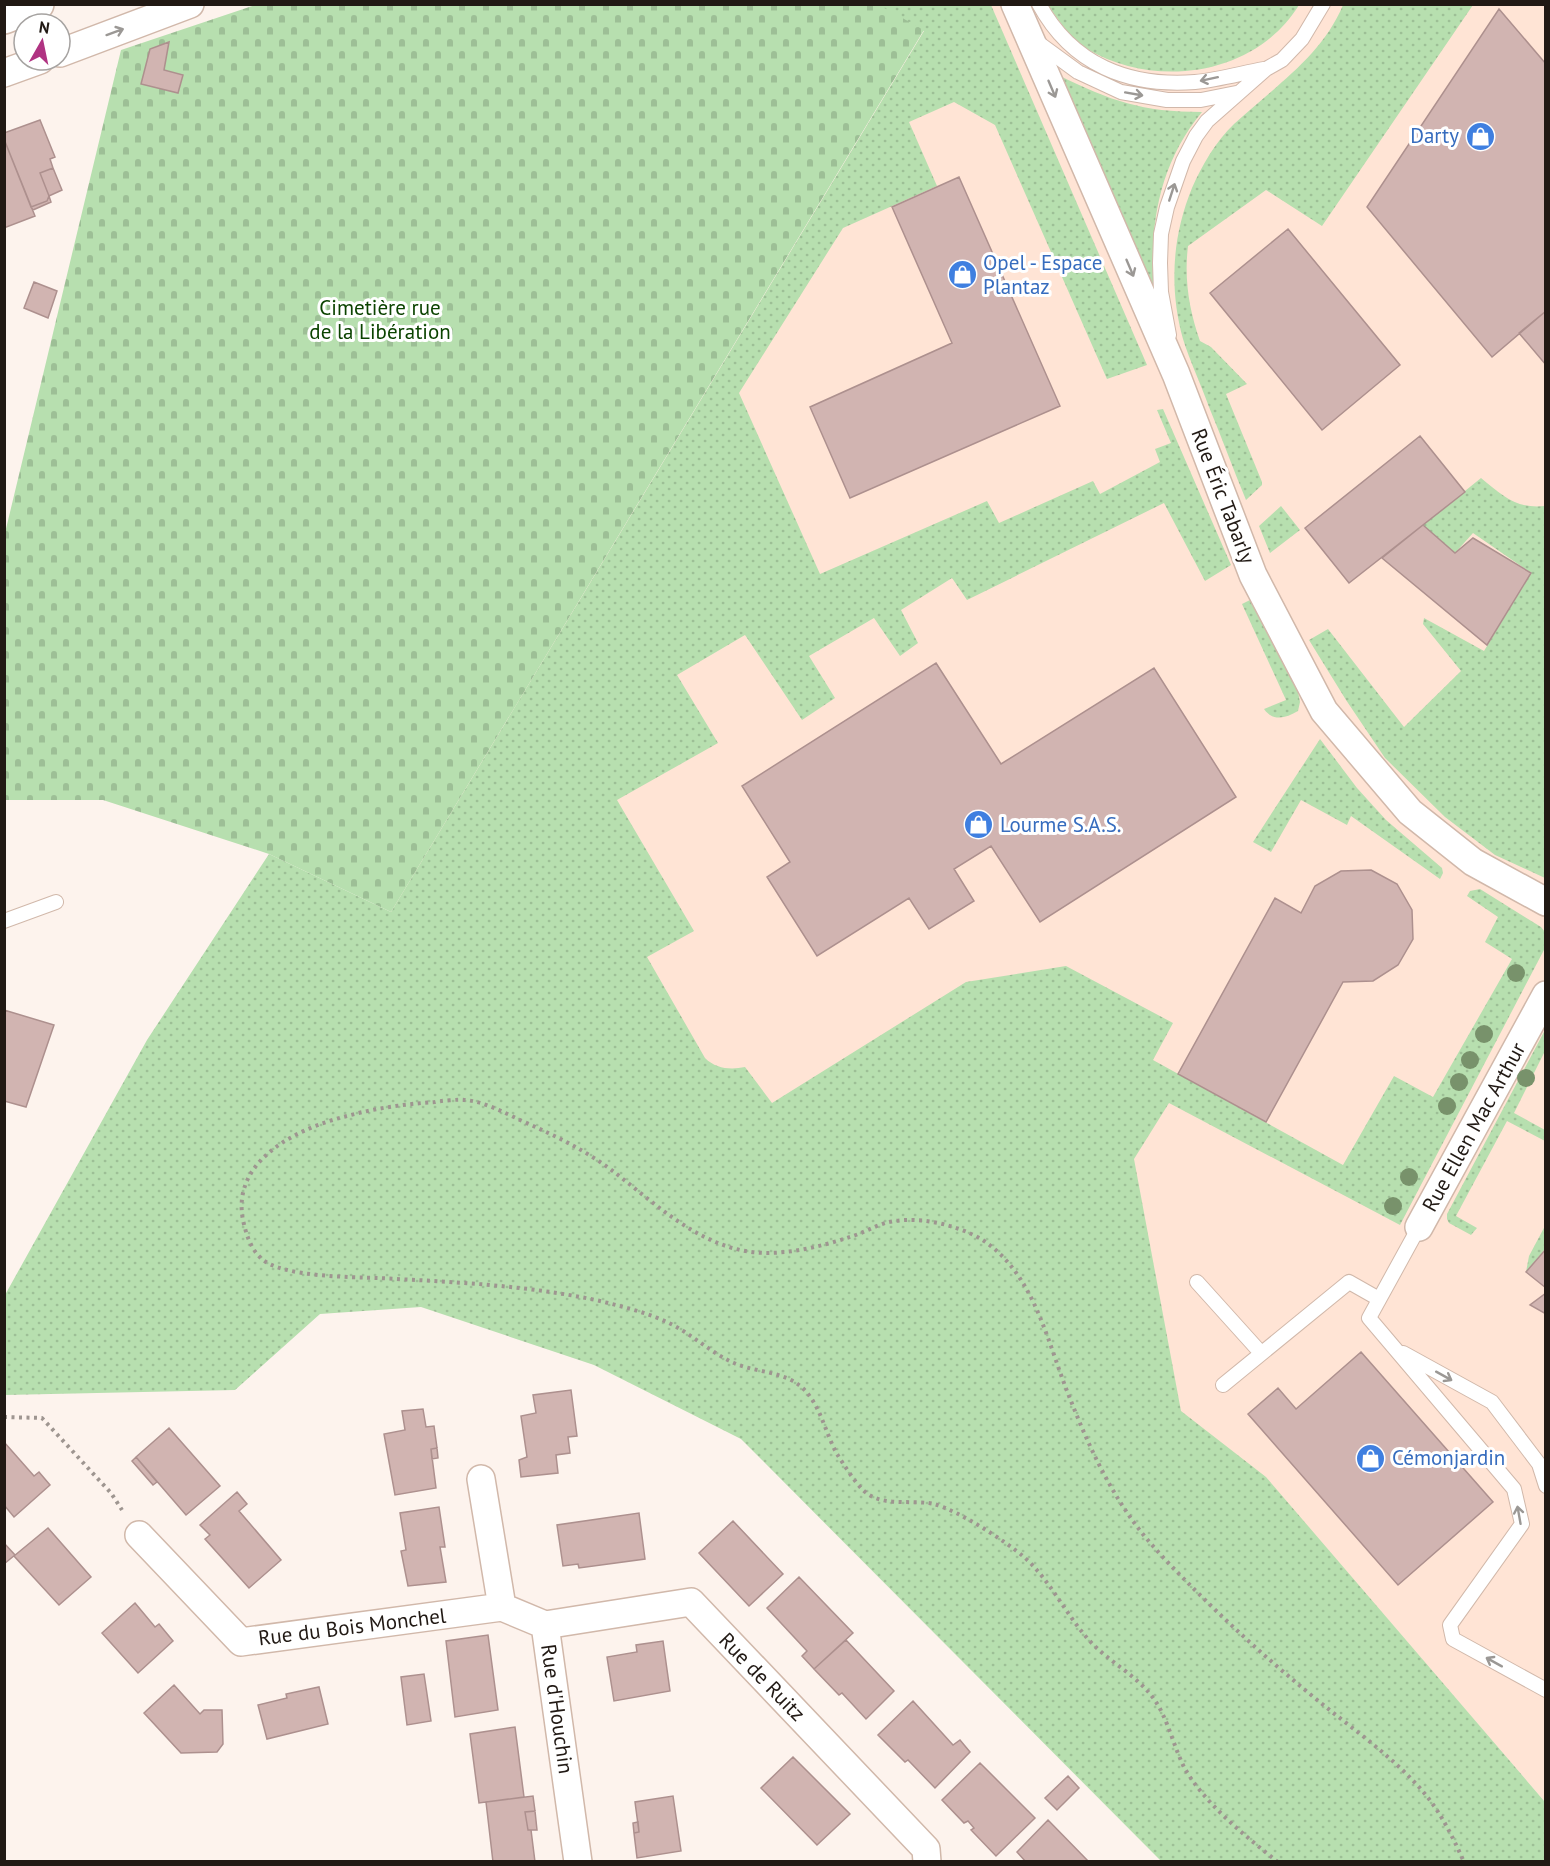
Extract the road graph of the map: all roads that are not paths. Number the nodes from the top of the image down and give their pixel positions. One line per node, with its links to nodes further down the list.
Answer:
1 (37, 4): 6 (main road)
2 (190, 4): 8 (street, one-way to 2)
3 (1015, 4): 7 (street, Rue Éric Tabarly)
4 (1039, 4): 9 (lane, one-way to 4)
5 (1323, 4): 9 (lane)
6 (4, 16)
7 (1029, 36): 10 (lane, one-way to 10); 11 (street, Rue Éric Tabarly, one-way to 11)
8 (72, 48)
9 (1266, 69): 10 (lane)
10 (1238, 93): 11 (lane, one-way to 10)
11 (1176, 374): 13 (street, Rue Éric Tabarly)
12 (56, 902): 14 (lane)
13 (1545, 902)
14 (4, 921)
15 (1545, 994): 16 (street, Rue Ellen Mac Arthur)
16 (1419, 1227): 18 (lane)
17 (1197, 1282): 20 (lane)
18 (1379, 1299): 19 (lane); 20 (lane)
19 (1393, 1348): 23 (lane, one-way to 23); 27 (lane, one-way to 19)
20 (1262, 1353): 21 (lane)
21 (1223, 1385)
22 (481, 1479): 25 (street)
23 (1545, 1486)
24 (139, 1535): 25 (street, Rue du Bois Monchel)
25 (502, 1608): 26 (street, Rue d'Houchin)
26 (545, 1625): 28 (street, Rue d'Houchin); 29 (street, Rue de Ruitz)
27 (1545, 1690)
28 (578, 1862)
29 (927, 1862)

